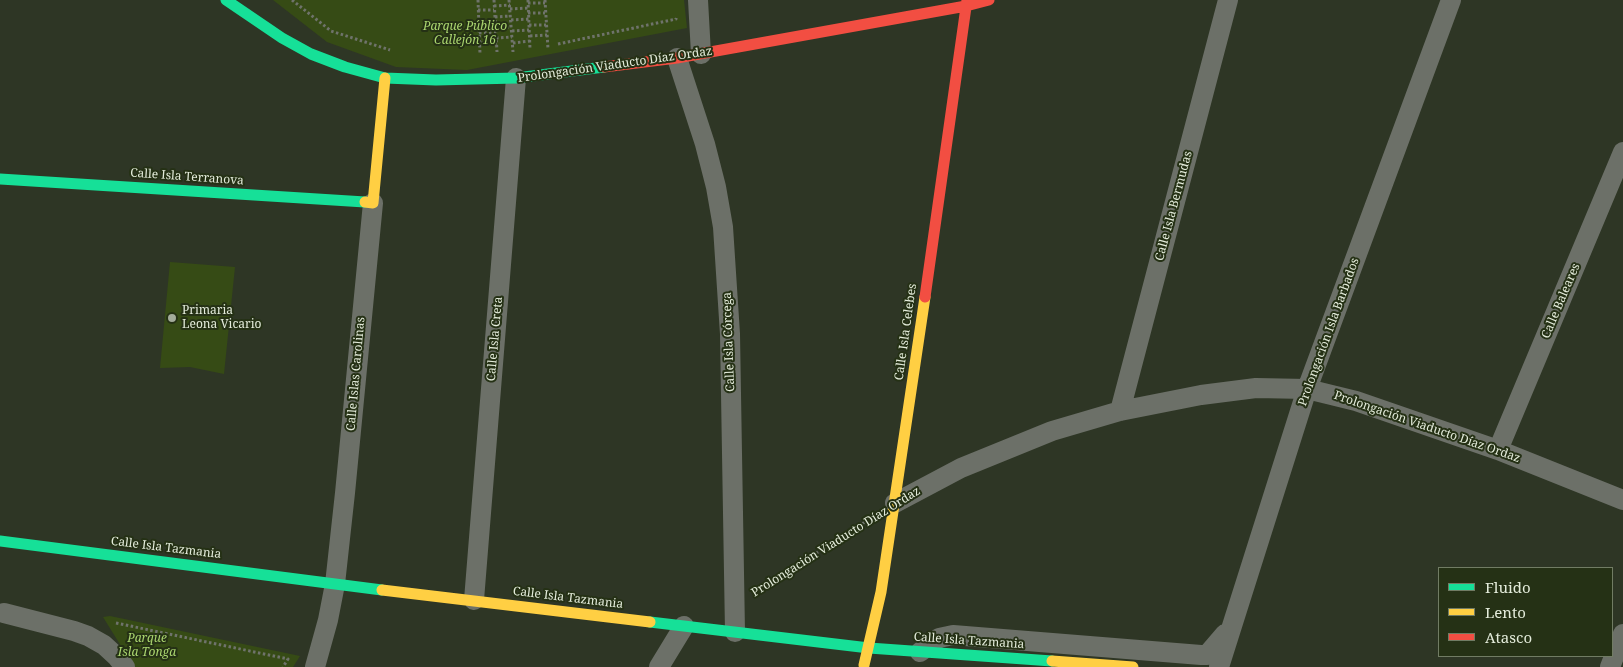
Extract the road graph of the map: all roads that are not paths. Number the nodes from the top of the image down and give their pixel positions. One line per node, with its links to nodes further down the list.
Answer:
1 (226, 0): 9 (street, Prolongación Viaducto Díaz Ordaz)
2 (698, 0): 7 (street)
3 (989, 0): 6 (street, Prolongación Viaducto Díaz Ordaz)
4 (1228, 0): 15 (street, Calle Isla Bermudas)
5 (1451, 0): 14 (street, Prolongación Isla Barbados)
6 (967, 3): 7 (street, Prolongación Viaducto Díaz Ordaz); 18 (street, Calle Isla Celebes)
7 (701, 54): 8 (street, Prolongación Viaducto Díaz Ordaz)
8 (677, 58): 10 (street, Prolongación Viaducto Díaz Ordaz); 25 (street, Calle Isla Córcega)
9 (385, 78): 10 (street, Prolongación Viaducto Díaz Ordaz); 13 (street, Calle Islas Carolinas)
10 (507, 78): 21 (street, Calle Isla Creta)
11 (1623, 152): 16 (street, Calle Baleares)
12 (0, 179): 13 (street, Calle Isla Terranova)
13 (373, 203): 20 (street, Calle Islas Carolinas)
14 (1307, 389): 15 (street, Prolongación Viaducto Díaz Ordaz); 16 (street, Prolongación Viaducto Díaz Ordaz); 24 (street, Prolongación Isla Barbados)
15 (1120, 411): 18 (street, Prolongación Viaducto Díaz Ordaz)
16 (1498, 450): 17 (street, Prolongación Viaducto Díaz Ordaz)
17 (1623, 500)
18 (895, 503): 27 (street, Calle Isla Celebes)
19 (0, 541): 20 (street, Calle Isla Tazmania)
20 (335, 584): 21 (street, Calle Isla Tazmania); 30 (street, Calle Islas Carolinas)
21 (474, 600): 23 (street, Calle Isla Tazmania)
22 (4, 613): 29 (street)
23 (684, 626): 25 (street, Calle Isla Tazmania); 31 (street)
24 (1232, 627): 28 (street); 34 (street, Prolongación Isla Barbados)
25 (735, 632): 27 (street, Calle Isla Tazmania)
26 (1623, 634): 35 (street)
27 (869, 648): 28 (street); 28 (street, Calle Isla Tazmania); 32 (street, Calle Isla Celebes)
28 (913, 658): 33 (street, Calle Isla Tazmania)
29 (125, 667)
30 (315, 667)
31 (659, 667)
32 (863, 667)
33 (1133, 667)
34 (1219, 667)
35 (1610, 667)

